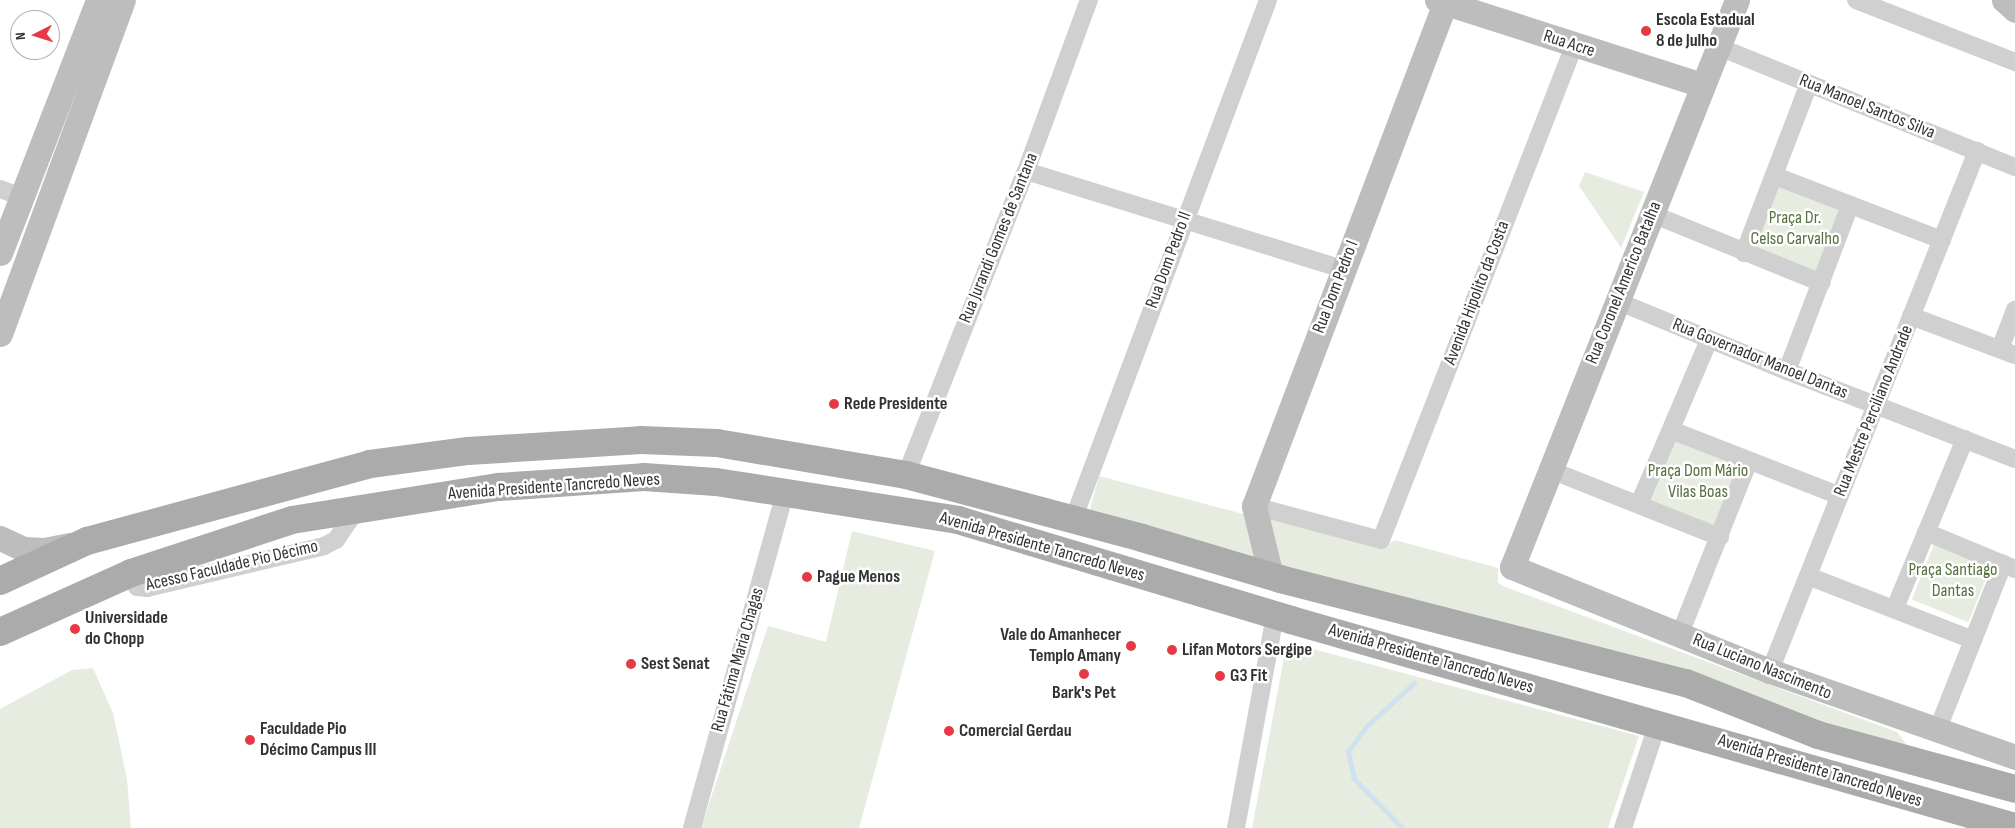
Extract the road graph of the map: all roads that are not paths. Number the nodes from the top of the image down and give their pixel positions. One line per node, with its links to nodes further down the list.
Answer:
1 (98, 0): 19 (street)
2 (123, 0): 31 (street)
3 (1089, 0): 17 (street, Rua Jurandi Gomes de Santana)
4 (1268, 0): 22 (street, Rua Dom Pedro II)
5 (1737, 0): 11 (street, Rua Coronel Americo Batalha)
6 (1856, 0): 12 (street)
7 (2004, 0): 9 (street)
8 (1448, 2): 10 (street, Rua Acre); 26 (street, Rua Dom Pedro I)
9 (2015, 10)
10 (1574, 46): 14 (street, Rua Acre); 45 (street, Avenida Hipolito da Costa)
11 (1719, 47): 13 (street, Rua Manoel Santos Silva); 14 (street, Rua Coronel Americo Batalha)
12 (2015, 62)
13 (1809, 84): 15 (street, Rua Manoel Santos Silva); 18 (street)
14 (1701, 85): 21 (street, Rua Coronel Americo Batalha)
15 (1977, 151): 16 (street, Rua Manoel Santos Silva); 23 (street, Rua Mestre Perciliano Andrade)
16 (2015, 167)
17 (1026, 171): 22 (street); 41 (street, Rua Jurandi Gomes de Santana)
18 (1776, 176): 20 (street); 25 (street)
19 (11, 193): 24 (street)
20 (1850, 205): 23 (street); 27 (street)
21 (1652, 214): 25 (street); 28 (street, Rua Coronel Americo Batalha)
22 (1183, 221): 26 (street); 46 (street, Rua Dom Pedro II)
23 (1942, 240): 30 (street, Rua Mestre Perciliano Andrade)
24 (0, 253)
25 (1744, 253): 27 (street)
26 (1342, 269): 45 (street, Rua Dom Pedro I)
27 (1822, 283): 34 (street)
28 (1617, 301): 32 (street, Rua Governador Manoel Dantas); 40 (street, Rua Coronel Americo Batalha)
29 (2015, 310): 33 (street)
30 (1911, 316): 33 (street); 35 (street, Rua Mestre Perciliano Andrade)
31 (0, 334)
32 (1709, 340): 34 (street, Rua Governador Manoel Dantas); 36 (street)
33 (2007, 352)
34 (1787, 371): 35 (street, Rua Governador Manoel Dantas)
35 (1877, 405): 37 (street, Rua Governador Manoel Dantas); 43 (street, Rua Mestre Perciliano Andrade)
36 (1671, 430): 39 (street); 44 (street)
37 (1965, 439): 38 (street, Rua Governador Manoel Dantas); 47 (street)
38 (2015, 459)
39 (1749, 460): 43 (street); 48 (street)
40 (1548, 469): 44 (street); 52 (street, Rua Coronel Americo Batalha)
41 (906, 475): 46 (main road, Avenida Presidente Tancredo Neves); 50 (main road, Avenida Presidente Tancredo Neves)
42 (785, 492): 57 (main road, Avenida Presidente Tancredo Neves); 58 (main road, Avenida Presidente Tancredo Neves); 68 (street, Rua Fátima Maria Chagas)
43 (1840, 496): 54 (street, Rua Mestre Perciliano Andrade)
44 (1639, 504): 48 (street)
45 (1254, 506): 53 (street)
46 (1073, 520): 53 (main road, Avenida Presidente Tancredo Neves)
47 (1926, 532): 51 (street); 56 (street)
48 (1720, 537): 59 (street)
49 (0, 538): 50 (street)
50 (87, 541): 55 (main road, Avenida Presidente Tancredo Neves)
51 (2009, 566): 60 (street)
52 (1512, 567): 59 (street, Rua Luciano Nascimento)
53 (1265, 574): 57 (main road); 65 (main road, Avenida Presidente Tancredo Neves)
54 (1808, 576): 56 (street); 61 (street, Rua Mestre Perciliano Andrade)
55 (0, 582)
56 (1894, 608): 60 (street)
57 (1283, 618): 62 (main road, Avenida Presidente Tancredo Neves); 69 (street)
58 (0, 632)
59 (1680, 634): 61 (street, Rua Luciano Nascimento)
60 (1973, 640): 63 (street)
61 (1770, 671): 63 (street, Rua Luciano Nascimento)
62 (1658, 723): 66 (main road, Avenida Presidente Tancredo Neves); 70 (street)
63 (1938, 731): 64 (street, Rua Luciano Nascimento)
64 (2015, 757)
65 (2015, 789)
66 (1968, 820): 67 (main road, Avenida Presidente Tancredo Neves)
67 (2015, 827)
68 (692, 828)
69 (1236, 828)
70 (1624, 828)

